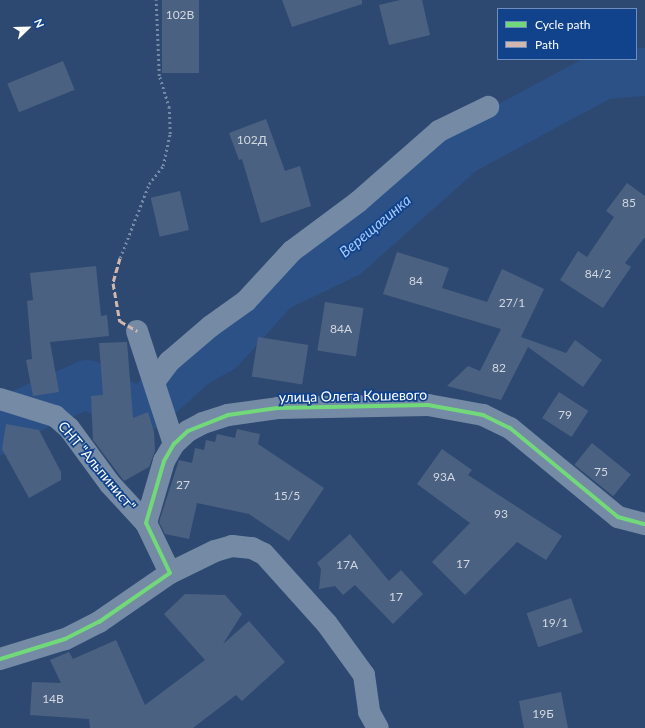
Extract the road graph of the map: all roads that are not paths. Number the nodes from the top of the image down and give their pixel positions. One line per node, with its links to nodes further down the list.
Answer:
1 (488, 107): 3 (street)
2 (137, 330): 3 (street)
3 (154, 382): 5 (street)
4 (0, 399): 6 (street, СНТ "Альпинист")
5 (174, 444): 6 (street, улица Олега Кошевого); 7 (street, улица Олега Кошевого)
6 (146, 523): 8 (street)
7 (645, 524)
8 (170, 573): 9 (street); 10 (street)
9 (0, 659)
10 (378, 728)

